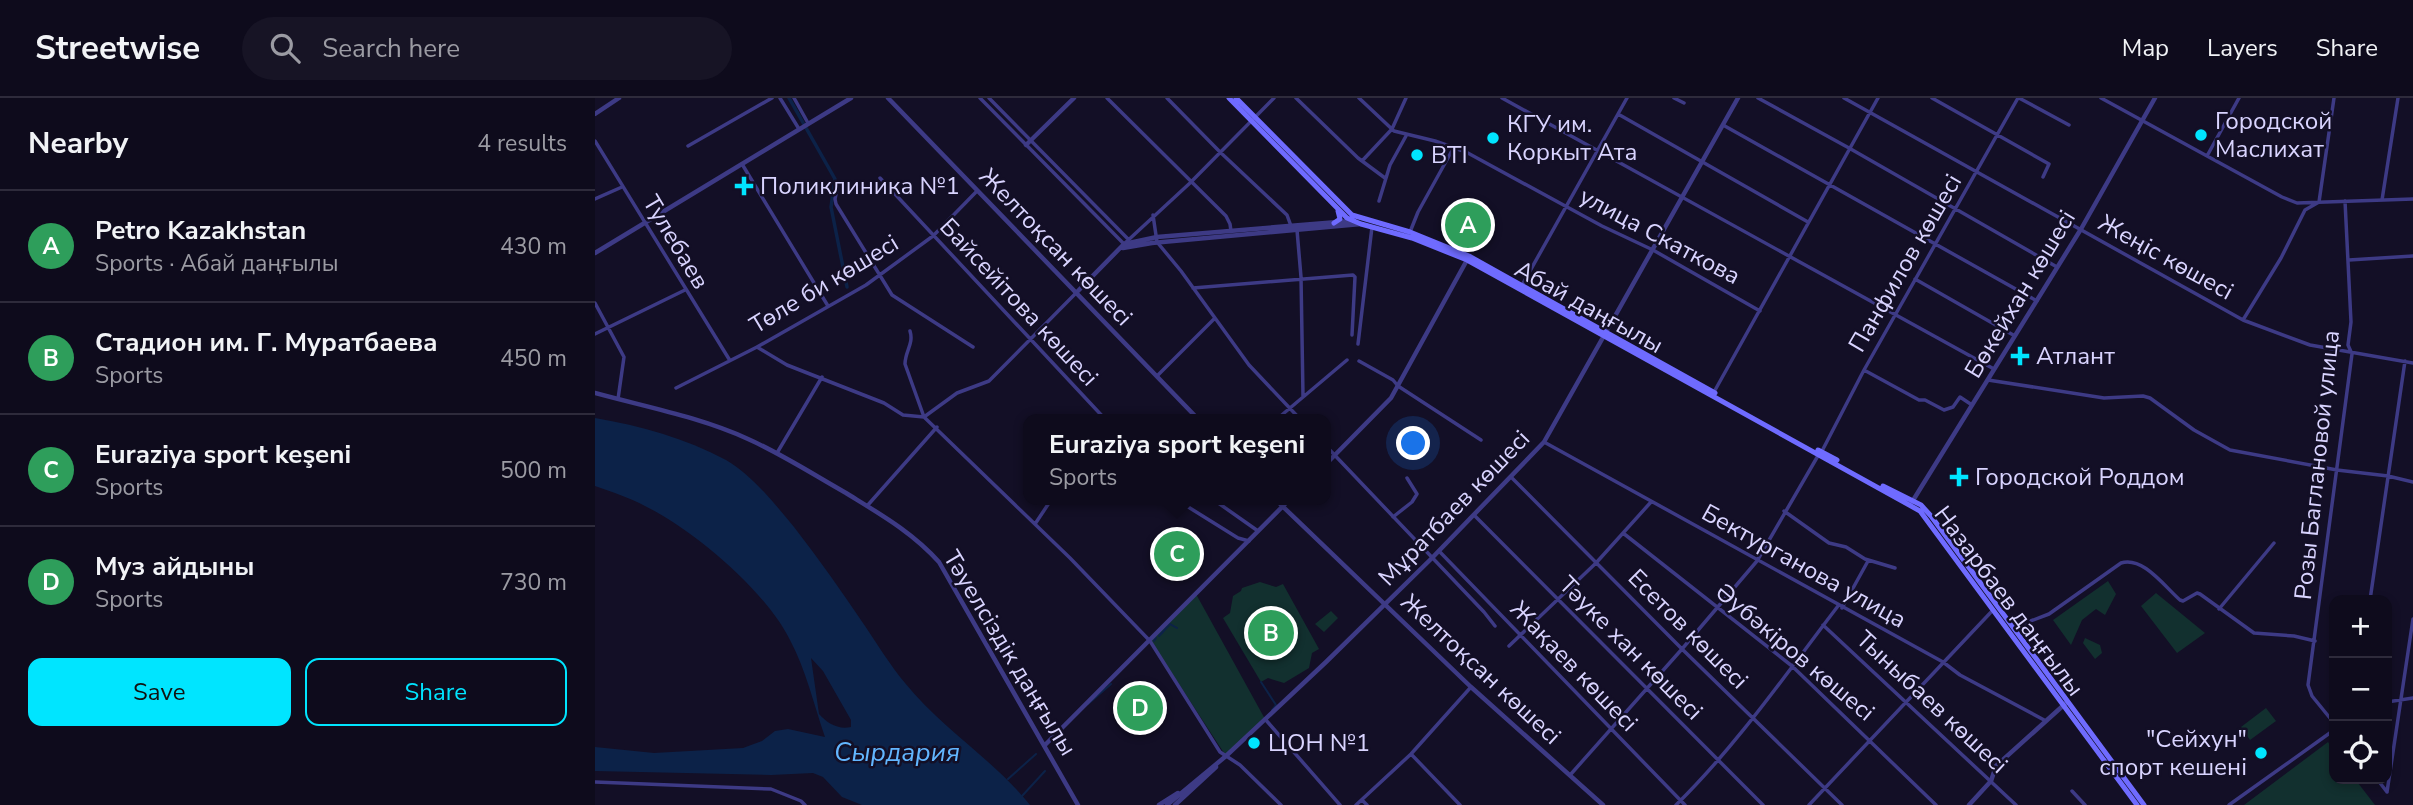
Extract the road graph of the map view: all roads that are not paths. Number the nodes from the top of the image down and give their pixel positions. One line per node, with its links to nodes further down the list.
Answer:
1 (619, 98): 36 (street)
2 (772, 98): 49 (street)
3 (780, 98): 43 (street)
4 (794, 98): 40 (street)
5 (851, 98): 40 (street)
6 (888, 98): 67 (street, Желтоқсан көшесі)
7 (980, 98): 50 (street)
8 (989, 98): 47 (street)
9 (1074, 98): 47 (street)
10 (1107, 98): 63 (street)
11 (1167, 98): 54 (street)
12 (1229, 98): 38 (main road)
13 (1236, 98): 38 (main road)
14 (1274, 98): 38 (street)
15 (1296, 98): 57 (street)
16 (1359, 98): 44 (street, улица Скаткова)
17 (1406, 98): 44 (street)
18 (1502, 98): 53 (street)
19 (1627, 98): 37 (street)
20 (1674, 98): 33 (street)
21 (1738, 98): 41 (street, Мұратбаев көшесі)
22 (1758, 98): 52 (street)
23 (1844, 98): 35 (street, Жеңіс көшесі)
24 (1878, 98): 35 (street)
25 (1932, 98): 46 (street)
26 (2019, 98): 42 (street); 46 (street, Панфилов көшесі)
27 (2101, 98): 34 (street)
28 (2117, 98): 34 (street)
29 (2155, 98): 39 (street, Бөкейхан көшесі)
30 (2239, 98): 55 (street)
31 (2334, 98): 74 (street)
32 (2397, 98): 71 (street)
33 (1684, 103)
34 (2113, 105): 39 (street)
35 (1869, 112): 52 (street); 59 (street, Жеңіс көшесі)
36 (595, 114)
37 (1618, 114): 53 (street); 56 (street)
38 (1253, 120): 54 (street); 76 (main road); 80 (main road)
39 (2142, 121): 55 (street); 86 (street, Бөкейхан көшесі)
40 (809, 123): 43 (street)
41 (1723, 125): 56 (street, Мұратбаев көшесі); 64 (street)
42 (2069, 125)
43 (799, 130): 58 (street)
44 (1392, 130): 45 (street, улица Скаткова); 57 (street)
45 (1407, 135): 51 (street, улица Скаткова); 62 (street)
46 (1997, 135): 59 (street, Панфилов көшесі); 60 (street)
47 (1031, 140): 50 (street); 91 (street)
48 (595, 141): 65 (street, Тулебаев)
49 (688, 145)
50 (1026, 145): 91 (street)
51 (1454, 147): 75 (street, улица Скаткова); 88 (street)
52 (1849, 148): 64 (street); 77 (street)
53 (1597, 151): 68 (street); 75 (street)
54 (1220, 152): 63 (street); 85 (street)
55 (2207, 156): 74 (street)
56 (1704, 160): 68 (street, Мұратбаев көшесі); 81 (street)
57 (1361, 161): 62 (street)
58 (742, 164): 82 (street); 109 (street)
59 (1977, 171): 77 (street, Панфилов көшесі); 86 (street, Жеңіс көшесі)
60 (2043, 177)
61 (880, 178): 89 (street, Байсейітова көшесі)
62 (1385, 178): 72 (street)
63 (1190, 183): 78 (street); 87 (street)
64 (1829, 185): 81 (street); 92 (street)
65 (622, 186): 69 (street); 82 (street, Тулебаев)
66 (838, 186): 100 (street)
67 (977, 191): 89 (street, Төле би көшесі); 106 (street, Желтоқсан көшесі)
68 (1683, 198): 93 (street, Мұратбаев көшесі); 96 (street)
69 (595, 199)
70 (2413, 199): 71 (street)
71 (2382, 200): 73 (street)
72 (1379, 201)
73 (2346, 201): 74 (street); 98 (street, Розы Баглановой улица)
74 (2319, 202): 113 (street)
75 (1567, 207): 93 (street, улица Скаткова); 103 (street)
76 (1337, 208): 79 (main road); 83 (main road)
77 (1956, 208): 92 (street, Панфилов көшесі); 99 (street)
78 (1153, 215): 90 (street); 91 (street)
79 (1352, 220): 80 (main road); 83 (street, Абай даңғылы)
80 (1362, 222): 84 (main road, Абай даңғылы); 85 (street, Абай даңғылы); 88 (main road, Абай даңғылы)
81 (1809, 222): 96 (street)
82 (645, 223): 94 (street); 105 (street, Тулебаев)
83 (1334, 223): 85 (street, Абай даңғылы)
84 (1372, 226): 88 (main road, Абай даңғылы); 121 (street)
85 (1294, 228): 87 (street, Абай даңғылы); 90 (street, Абай даңғылы); 101 (street)
86 (2081, 229): 99 (street, Бөкейхан көшесі); 113 (street, Жеңіс көшесі)
87 (1231, 231): 90 (street, Абай даңғылы)
88 (1412, 234): 97 (main road, Абай даңғылы)
89 (933, 236): 100 (street, Төле би көшесі); 120 (street, Байсейітова көшесі)
90 (1157, 240): 91 (street, Абай даңғылы); 104 (street)
91 (1125, 243): 106 (street)
92 (1935, 244): 102 (street, Панфилов көшесі); 107 (street)
93 (1654, 250): 110 (street, улица Скаткова); 117 (street, Мұратбаев көшесі)
94 (595, 253)
95 (2413, 256): 98 (street)
96 (1790, 257): 110 (street); 111 (street)
97 (1468, 258): 103 (main road, Абай даңғылы); 135 (street)
98 (2349, 260): 124 (street, Розы Баглановой улица)
99 (2057, 267): 107 (street, Бөкейхан көшесі)
100 (879, 275): 109 (street, Төле би көшесі); 123 (street)
101 (1301, 277): 104 (street); 118 (street); 139 (street)
102 (1915, 279): 111 (street, Панфилов көшесі); 119 (street)
103 (1521, 287): 117 (main road, Абай даңғылы)
104 (1193, 288): 112 (street)
105 (685, 290): 114 (street); 125 (street, Тулебаев)
106 (1076, 293): 120 (street); 132 (street, Желтоқсан көшесі)
107 (2037, 301): 119 (street, Бөкейхан көшесі)
108 (595, 303): 114 (street)
109 (828, 306): 122 (street, Төле би көшесі)
110 (1760, 310): 137 (street)
111 (1895, 315): 130 (street); 131 (street, Панфилов көшесі)
112 (1214, 319): 132 (street); 142 (street)
113 (2243, 320): 124 (street, Жеңіс көшесі)
114 (610, 328): 116 (street); 140 (street)
115 (910, 331): 147 (street)
116 (595, 334)
117 (1606, 334): 137 (main road, Абай даңғылы); 150 (street, Мұратбаев көшесі); 153 (main road, Абай даңғылы)
118 (1352, 335)
119 (2015, 336): 130 (street, Бөкейхан көшесі)
120 (1030, 340): 143 (street, Байсейітова көшесі); 147 (street)
121 (1358, 344)
122 (757, 347): 125 (street, Төле би көшесі); 133 (street)
123 (973, 347)
124 (2352, 354): 128 (street, Жеңіс көшесі); 156 (street, Розы Баглановой улица)
125 (729, 359): 136 (street, Төле би көшесі)
126 (1347, 360): 139 (street)
127 (1359, 361): 135 (street)
128 (2405, 361): 129 (street, Жеңіс көшесі); 157 (street)
129 (2413, 363)
130 (1994, 369): 134 (street, Бөкейхан көшесі)
131 (1864, 370): 141 (street); 153 (street, Панфилов көшесі)
132 (1157, 376): 144 (street, Желтоқсан көшесі)
133 (822, 377): 147 (street); 152 (street)
134 (1988, 380): 141 (street, Бөкейхан көшесі); 156 (street)
135 (1398, 386): 149 (street); 154 (street)
136 (675, 387)
137 (1714, 392): 153 (main road, Абай даңғылы)
138 (595, 394): 140 (street, Тәуелсіздік даңғылы)
139 (1303, 396): 142 (street)
140 (618, 399): 152 (street, Тәуелсіздік даңғылы)
141 (1973, 405): 162 (street, Бөкейхан көшесі)
142 (1290, 408): 145 (street); 146 (street)
143 (1100, 414)
144 (1193, 414)
145 (1283, 414)
146 (1295, 414)
147 (924, 417): 148 (street)
148 (937, 427): 166 (street); 171 (street)
149 (1481, 440)
150 (1544, 442): 158 (street, Мұратбаев көшесі); 161 (street, Бектурганова улица)
151 (1331, 452): 154 (street, Жақаев көшесі)
152 (777, 453): 166 (street, Тәуелсіздік даңғылы)
153 (1820, 453): 162 (main road, Назарбаев даңғылы); 168 (street, Панфилов көшесі)
154 (1334, 455): 155 (street); 170 (street, Жақаев көшесі)
155 (1331, 458)
156 (2337, 470): 157 (street); 195 (street, Розы Баглановой улица)
157 (2388, 476): 160 (street); 182 (street)
158 (1511, 477): 169 (street, Мұратбаев көшесі); 180 (street, Есетов көшесі)
159 (1407, 478): 170 (street)
160 (2413, 482)
161 (1651, 502): 173 (street); 179 (street, Бектурганова улица)
162 (1911, 503): 186 (main road, Назарбаев даңғылы)
163 (1048, 505): 171 (street)
164 (1185, 505): 174 (street)
165 (1221, 505): 172 (street)
166 (867, 506): 214 (street, Тәуелсіздік даңғылы)
167 (1282, 506): 172 (street); 184 (street, Желтоқсан көшесі)
168 (1784, 511): 178 (street); 179 (street, Панфилов көшесі)
169 (1474, 515): 176 (street, Мұратбаев көшесі); 183 (street, Тәуке хан көшесі)
170 (1393, 517): 177 (street, Жақаев көшесі)
171 (1035, 524): 194 (street)
172 (1258, 531): 174 (street)
173 (1623, 533): 180 (street); 187 (street, Әубәкіров көшесі)
174 (1249, 541): 194 (street)
175 (2273, 542): 188 (street)
176 (1439, 551): 177 (street, Мұратбаев көшесі); 193 (street, Жақаев көшесі)
177 (1432, 558): 184 (street, Мұратбаев көшесі); 191 (street, Жақаев көшесі)
178 (1869, 560): 181 (street); 185 (street)
179 (1757, 561): 185 (street, Бектурганова улица); 187 (street, Панфилов көшесі)
180 (1596, 563): 183 (street); 197 (street, Есетов көшесі)
181 (1895, 568)
182 (2371, 595)
183 (1559, 600): 193 (street); 201 (street, Тәуке хан көшесі)
184 (1385, 604): 200 (street, Желтоқсан көшесі); 208 (street, Мұратбаев көшесі)
185 (1840, 607): 190 (street); 198 (street, Бектурганова улица)
186 (1996, 607): 192 (main road, Назарбаев даңғылы); 198 (street); 206 (main road, Назарбаев даңғылы)
187 (1717, 608): 197 (street, Панфилов көшесі); 199 (street, Әубәкіров көшесі)
188 (2219, 609): 192 (street); 195 (street)
189 (2413, 619): 203 (street)
190 (1823, 625): 199 (street); 204 (street, Тыныбаев көшесі)
191 (1495, 626)
192 (2015, 628): 206 (main road, Назарбаев даңғылы)
193 (1520, 636): 196 (street); 211 (street, Жақаев көшесі)
194 (1150, 640): 214 (street); 216 (street)
195 (2315, 641): 210 (street, Розы Баглановой улица)
196 (1510, 646)
197 (1682, 649): 201 (street, Панфилов көшесі); 207 (street, Есетов көшесі)
198 (1943, 662): 204 (street); 209 (street, Бектурганова улица)
199 (1793, 666): 207 (street); 213 (street, Әубәкіров көшесі)
200 (1471, 687): 215 (street); 219 (street, Желтоқсан көшесі)
201 (1647, 689): 211 (street, Панфилов көшесі); 218 (street, Тәуке хан көшесі)
202 (2413, 698): 203 (street)
203 (2401, 699): 205 (street); 217 (street)
204 (1905, 701): 213 (street); 220 (street, Тыныбаев көшесі)
205 (2392, 701)
206 (2067, 702): 209 (street); 251 (main road, Назарбаев даңғылы); 252 (main road, Назарбаев даңғылы)
207 (1753, 718): 218 (street); 224 (street, Есетов көшесі)
208 (1265, 719): 216 (street, Мұратбаев көшесі); 237 (street)
209 (2046, 721): 220 (street)
210 (2332, 721)
211 (1611, 730): 219 (street, Панфилов көшесі); 229 (street, Жақаев көшесі)
212 (2329, 734): 253 (street)
213 (1870, 739): 224 (street); 247 (street, Әубәкіров көшесі)
214 (1045, 745): 232 (street, Тәуелсіздік даңғылы)
215 (1411, 754): 228 (street); 240 (street)
216 (1226, 756): 225 (street, Мұратбаев көшесі); 236 (street)
217 (2392, 759)
218 (1718, 761): 229 (street); 244 (street, Тәуке хан көшесі)
219 (1571, 774): 241 (street, Желтоқсан көшесі)
220 (1991, 781): 248 (street); 249 (street, Тыныбаев көшесі)
221 (595, 782): 227 (street)
222 (2381, 784): 223 (street)
223 (2388, 784)
224 (1825, 786): 245 (street); 246 (street, Есетов көшесі)
225 (1192, 787): 233 (street); 234 (street); 235 (street)
226 (2072, 790): 250 (street)
227 (794, 798): 230 (street); 231 (street)
228 (1362, 800): 238 (street); 239 (street)
229 (1681, 800): 242 (street); 243 (street, Жақаев көшесі)
230 (788, 805)
231 (805, 805)
232 (1079, 805)
233 (1159, 805)
234 (1167, 805)
235 (1177, 805)
236 (1281, 805)
237 (1340, 805)
238 (1356, 805)
239 (1367, 805)
240 (1460, 805)
241 (1603, 805)
242 (1676, 805)
243 (1685, 805)
244 (1763, 805)
245 (1809, 805)
246 (1842, 805)
247 (1936, 805)
248 (1969, 805)
249 (2016, 805)
250 (2083, 805)
251 (2137, 805)
252 (2144, 805)
253 (2229, 805)

